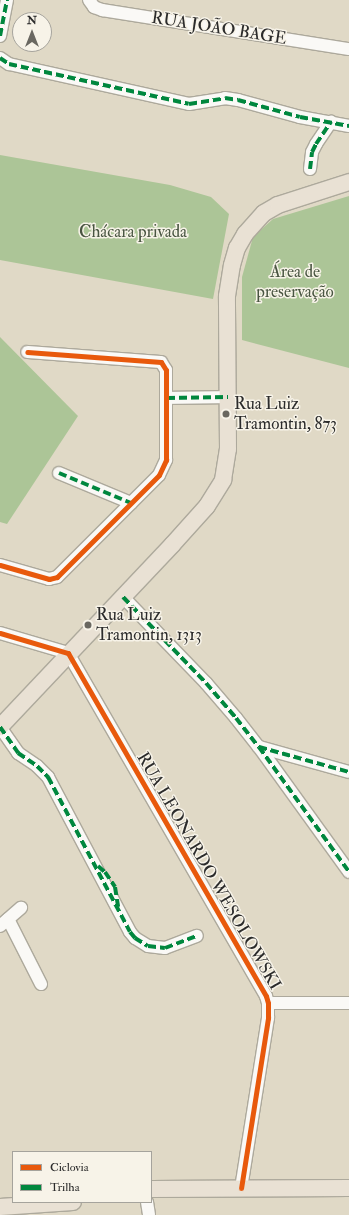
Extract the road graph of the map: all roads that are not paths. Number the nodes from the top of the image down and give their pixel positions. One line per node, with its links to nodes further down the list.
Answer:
1 (7, 0): 3 (street)
2 (90, 2): 4 (street, RUA JOÃO BAGE)
3 (0, 36)
4 (349, 49)
5 (0, 58): 6 (street)
6 (331, 122): 7 (street); 8 (street)
7 (349, 126)
8 (310, 168)
9 (349, 182): 11 (main road)
10 (27, 352): 12 (street)
11 (228, 397): 12 (street); 16 (main road)
12 (167, 398): 14 (street)
13 (59, 473): 14 (street)
14 (131, 503): 15 (street)
15 (0, 565)
16 (123, 597): 18 (main road); 20 (street)
17 (0, 633): 18 (street)
18 (68, 653): 19 (main road); 28 (street, RUA LEONARDO WESOLOWSKI)
19 (0, 727): 26 (street)
20 (259, 747): 21 (street); 22 (street)
21 (349, 772)
22 (345, 863): 23 (street)
23 (349, 872)
24 (21, 908): 25 (street)
25 (4, 923): 27 (street)
26 (196, 936)
27 (41, 984)
28 (268, 1003): 29 (street); 30 (street, RUA LEONARDO WESOLOWSKI)
29 (349, 1003)
30 (241, 1188): 31 (main road); 32 (main road)
31 (349, 1188)
32 (152, 1189)
33 (58, 1203): 35 (main road)
34 (147, 1203): 36 (street)
35 (0, 1207)
36 (149, 1215)

